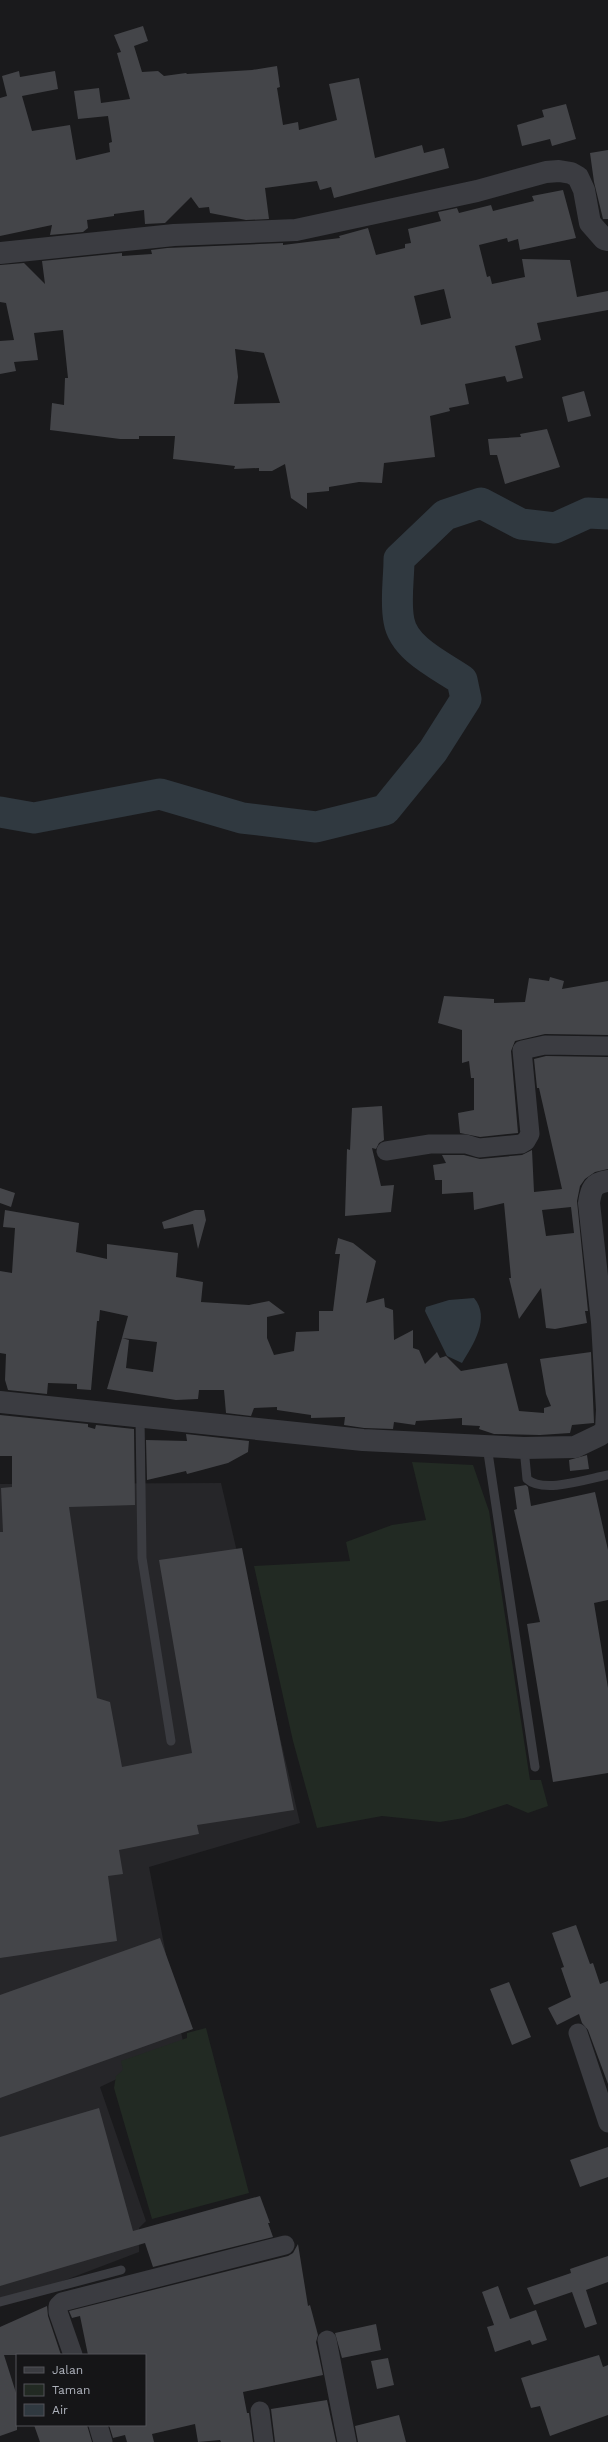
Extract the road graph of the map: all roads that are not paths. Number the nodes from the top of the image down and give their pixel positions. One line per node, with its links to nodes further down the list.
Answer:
1 (608, 240): 2 (street)
2 (0, 253)
3 (608, 1046): 4 (street)
4 (386, 1151)
5 (608, 1181): 8 (street)
6 (0, 1402): 7 (street)
7 (140, 1417): 9 (street); 12 (lane)
8 (607, 1431): 10 (street)
9 (487, 1445): 10 (street); 13 (lane)
10 (524, 1448): 11 (lane)
11 (608, 1475)
12 (171, 1740)
13 (535, 1767)
14 (578, 2033): 15 (street)
15 (608, 2123)
16 (285, 2245): 20 (street)
17 (120, 2270): 18 (lane)
18 (0, 2302)
19 (327, 2340): 25 (street)
20 (73, 2354)
21 (260, 2411): 24 (street)
22 (98, 2426): 23 (street)
23 (103, 2442)
24 (264, 2442)
25 (347, 2442)

